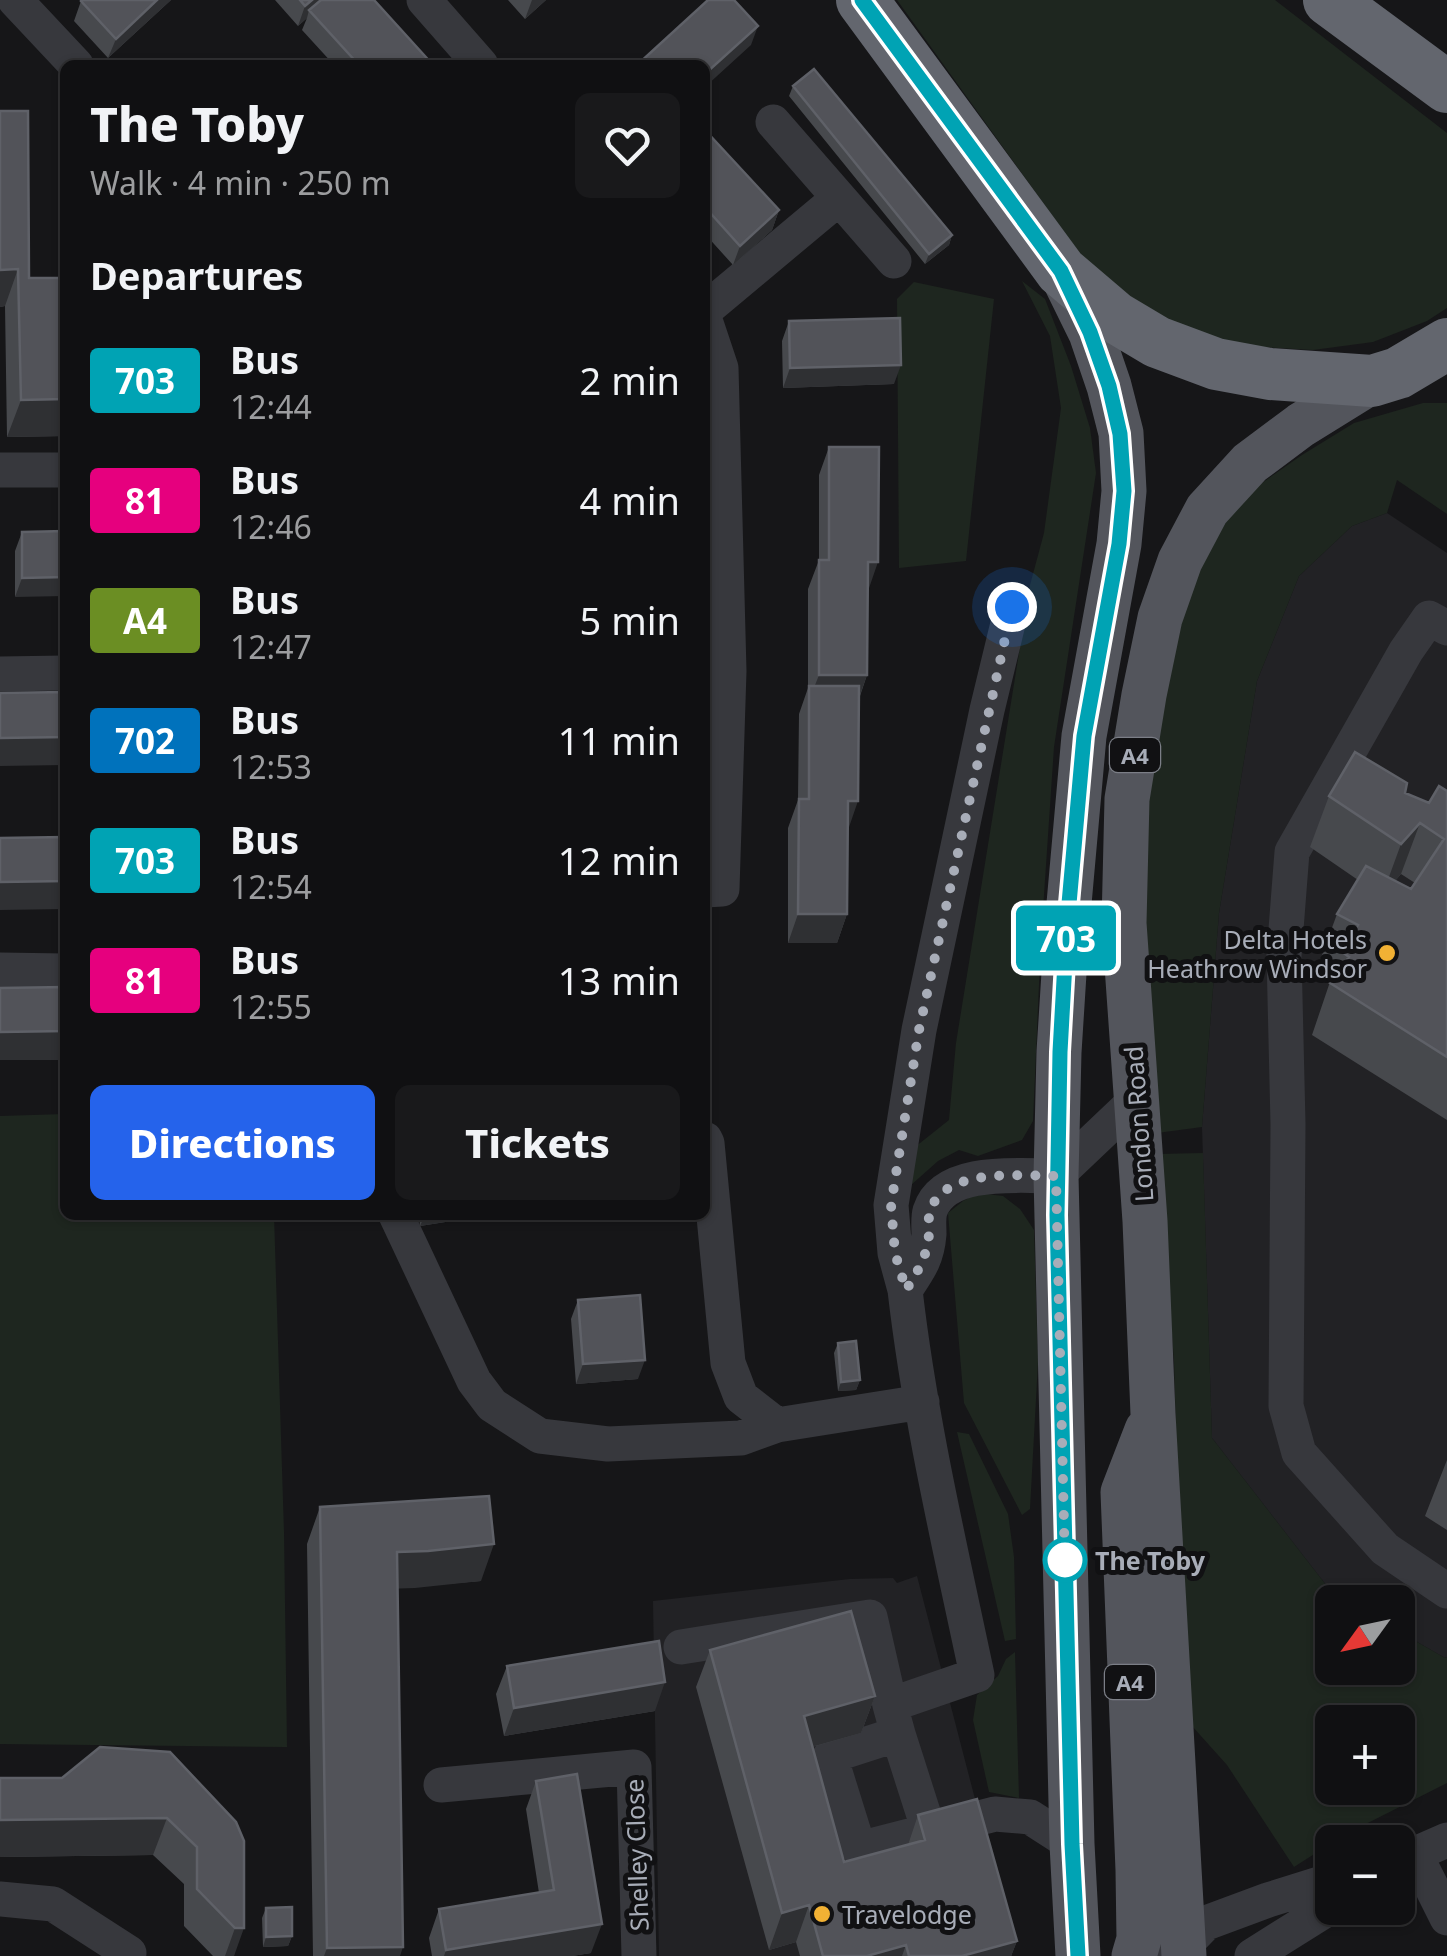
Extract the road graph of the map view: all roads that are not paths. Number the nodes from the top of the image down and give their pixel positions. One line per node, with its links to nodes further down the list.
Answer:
1 (15, 0): 5 (street)
2 (424, 0): 6 (street)
3 (862, 0): 11 (highway)
4 (1329, 0): 7 (highway)
5 (71, 60)
6 (478, 60)
7 (1447, 87)
8 (772, 122): 9 (street)
9 (839, 198): 10 (street); 12 (street)
10 (894, 261)
11 (1061, 271): 15 (highway); 28 (main road, A4)
12 (710, 306)
13 (710, 334): 20 (street)
14 (1447, 344): 15 (highway)
15 (1406, 375): 26 (main road, London Road / A4)
16 (0, 470): 17 (street)
17 (60, 470)
18 (1012, 607): 30 (street)
19 (1447, 628): 34 (street)
20 (717, 671): 23 (street)
21 (0, 674): 22 (street)
22 (60, 674)
23 (713, 890)
24 (0, 970): 25 (street)
25 (60, 971)
26 (1136, 1100): 28 (street); 32 (main road, London Road / A4)
27 (710, 1165): 33 (street)
28 (1056, 1176): 30 (street); 39 (main road, A4)
29 (398, 1220): 33 (street)
30 (906, 1290): 31 (street)
31 (922, 1402): 33 (street); 36 (street)
32 (1153, 1414): 46 (main road); 49 (main road, London Road / A4)
33 (777, 1425)
34 (1447, 1591)
35 (681, 1647): 36 (street)
36 (894, 1720): 38 (street); 38 (street)
37 (441, 1785): 47 (street, Shelley Close)
38 (929, 1831): 39 (street)
39 (1072, 1844): 48 (main road, A4)
40 (1415, 1857): 44 (street)
41 (1315, 1886): 46 (street)
42 (0, 1900): 45 (street)
43 (1315, 1917): 50 (street)
44 (1447, 1918)
45 (128, 1953)
46 (1181, 1953)
47 (639, 1956)
48 (1078, 1956)
49 (1134, 1956)
50 (1252, 1956)

